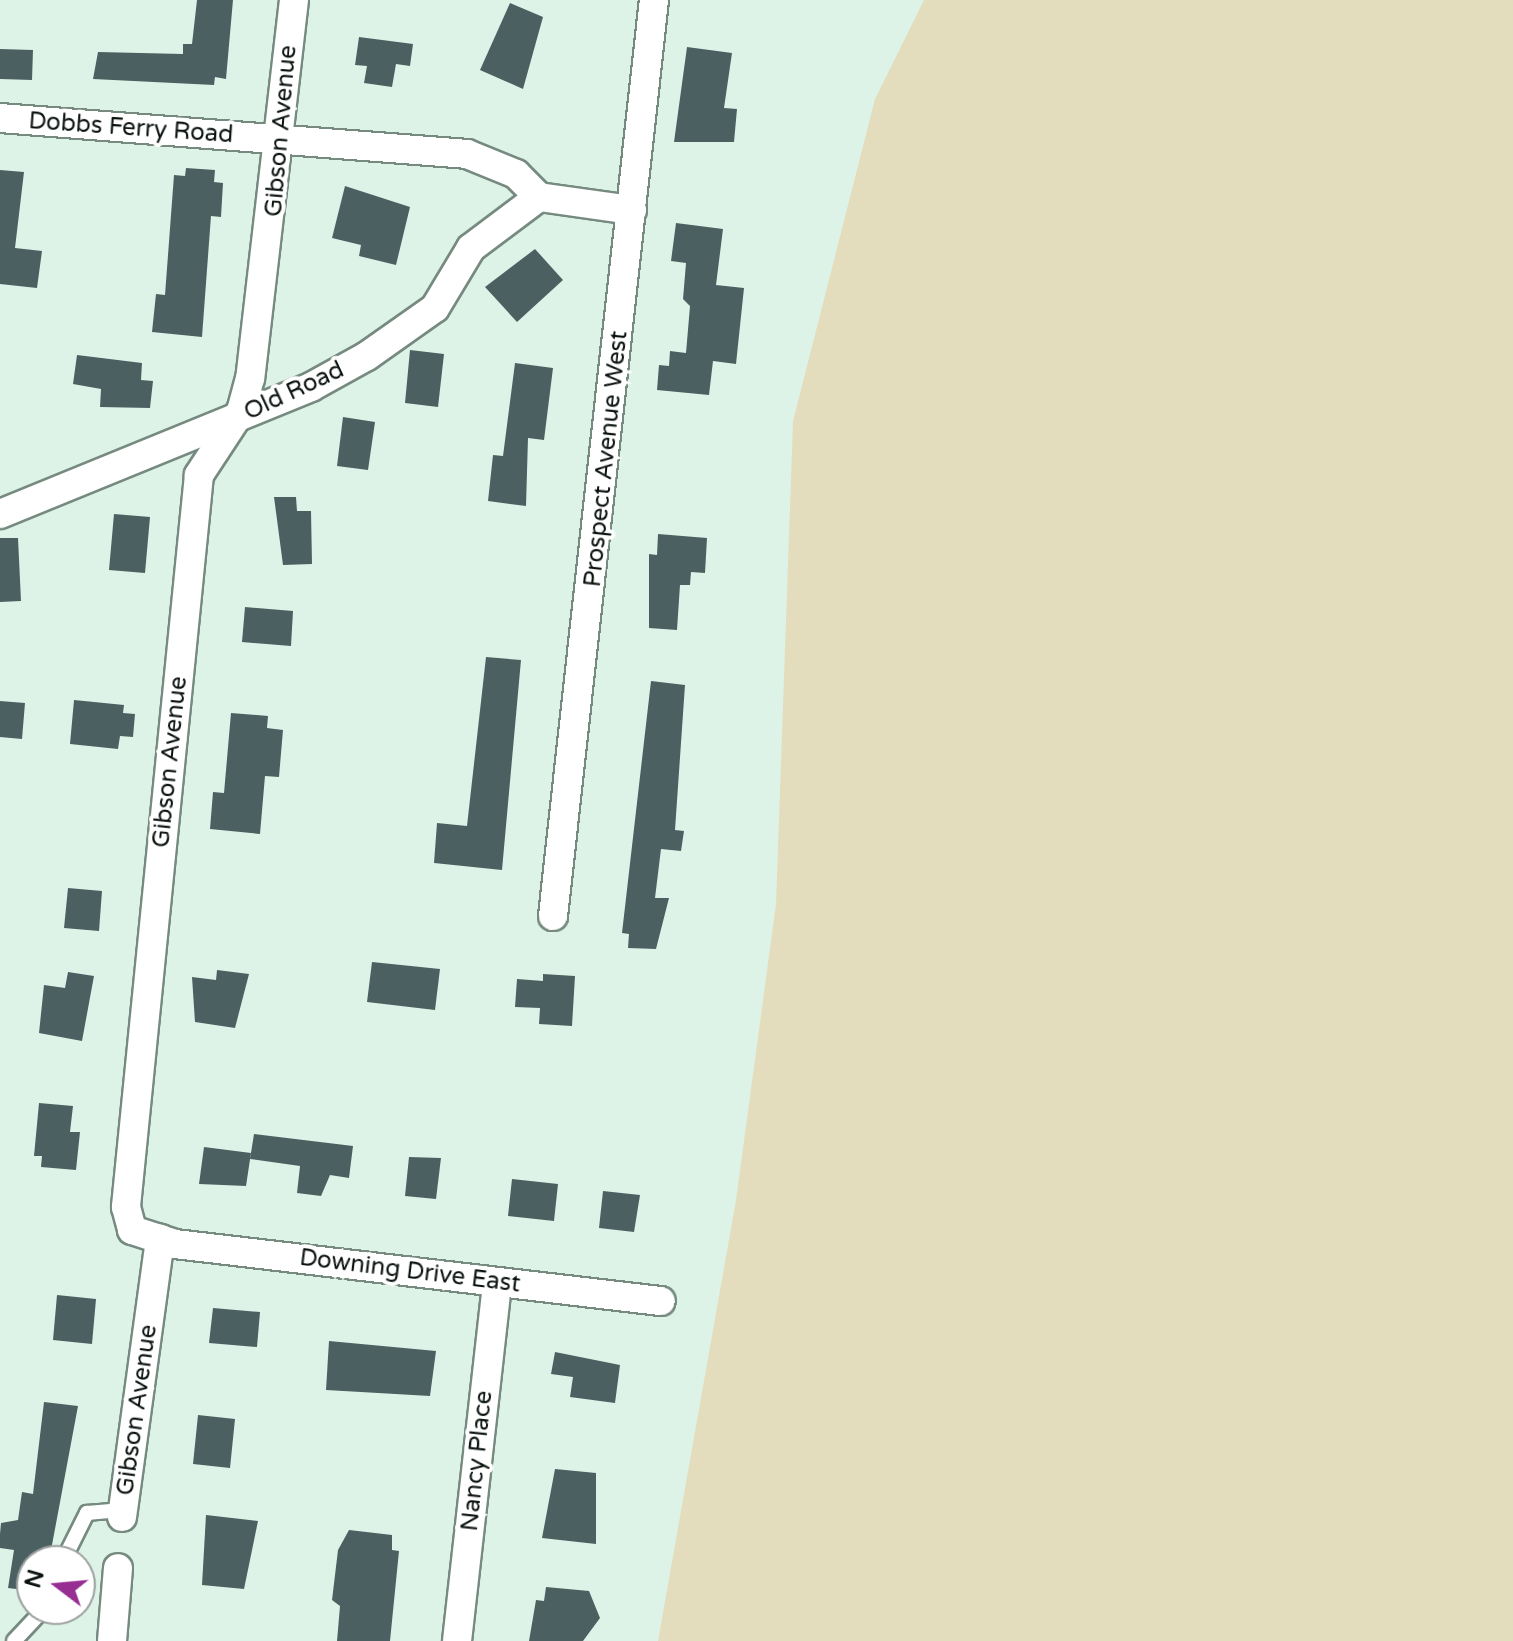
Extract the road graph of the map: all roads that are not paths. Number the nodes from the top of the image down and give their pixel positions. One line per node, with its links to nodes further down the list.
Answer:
1 (294, 0): 4 (street, Gibson Avenue)
2 (654, 0): 6 (street, Prospect Avenue West)
3 (0, 118): 4 (street, Dobbs Ferry Road)
4 (279, 141): 5 (street, Dobbs Ferry Road); 7 (street, Gibson Avenue)
5 (539, 197): 6 (street); 7 (street, Old Road)
6 (632, 210): 9 (street, Prospect Avenue West)
7 (235, 419): 8 (street, Old Road); 10 (street, Gibson Avenue)
8 (0, 514)
9 (553, 916)
10 (160, 1239): 11 (street, Downing Drive East); 13 (street, Gibson Avenue)
11 (497, 1282): 12 (street, Downing Drive East); 19 (street, Nancy Place)
12 (661, 1301)
13 (123, 1513): 14 (lane)
14 (71, 1545)
15 (118, 1568): 18 (street)
16 (29, 1625): 17 (lane)
17 (14, 1641)
18 (112, 1641)
19 (457, 1641)

